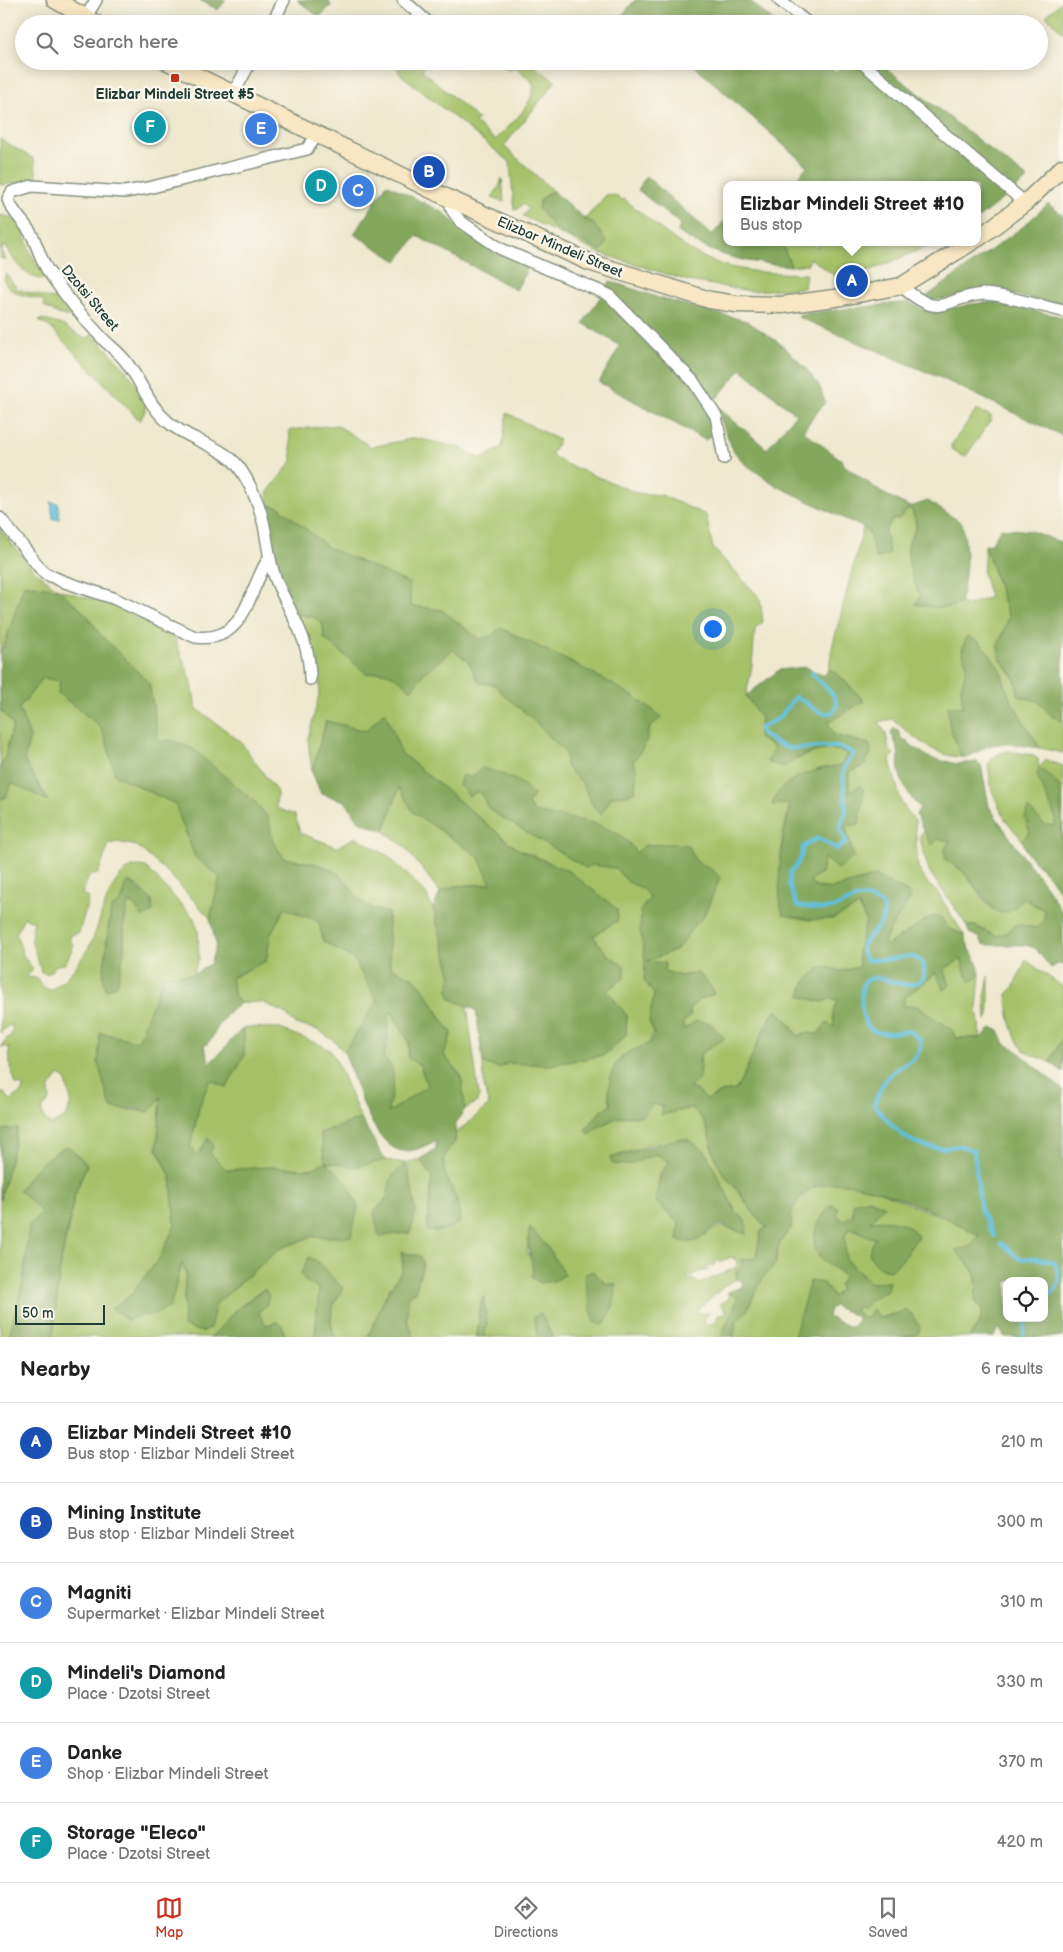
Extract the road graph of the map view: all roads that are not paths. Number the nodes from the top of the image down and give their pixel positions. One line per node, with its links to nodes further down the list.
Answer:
1 (55, 0): 6 (street)
2 (96, 0): 7 (street)
3 (284, 0): 8 (street)
4 (403, 0): 9 (street)
5 (779, 0): 10 (street)
6 (83, 15)
7 (93, 15)
8 (276, 15)
9 (420, 15)
10 (797, 15)
11 (184, 70): 14 (street, Elizbar Mindeli Street)
12 (246, 70): 14 (street)
13 (870, 70): 18 (street)
14 (233, 94): 15 (street, Elizbar Mindeli Street)
15 (317, 135): 17 (street, Elizbar Mindeli Street); 25 (street, Dzotsi Street)
16 (1063, 167): 18 (street)
17 (450, 199): 21 (street, Elizbar Mindeli Street); 23 (street)
18 (1025, 203): 19 (street)
19 (981, 236)
20 (966, 246): 21 (street, Elizbar Mindeli Street)
21 (901, 286): 22 (street)
22 (1063, 311)
23 (724, 458)
24 (0, 518): 25 (street)
25 (269, 558): 26 (street, Dzotsi Street)
26 (310, 679)

